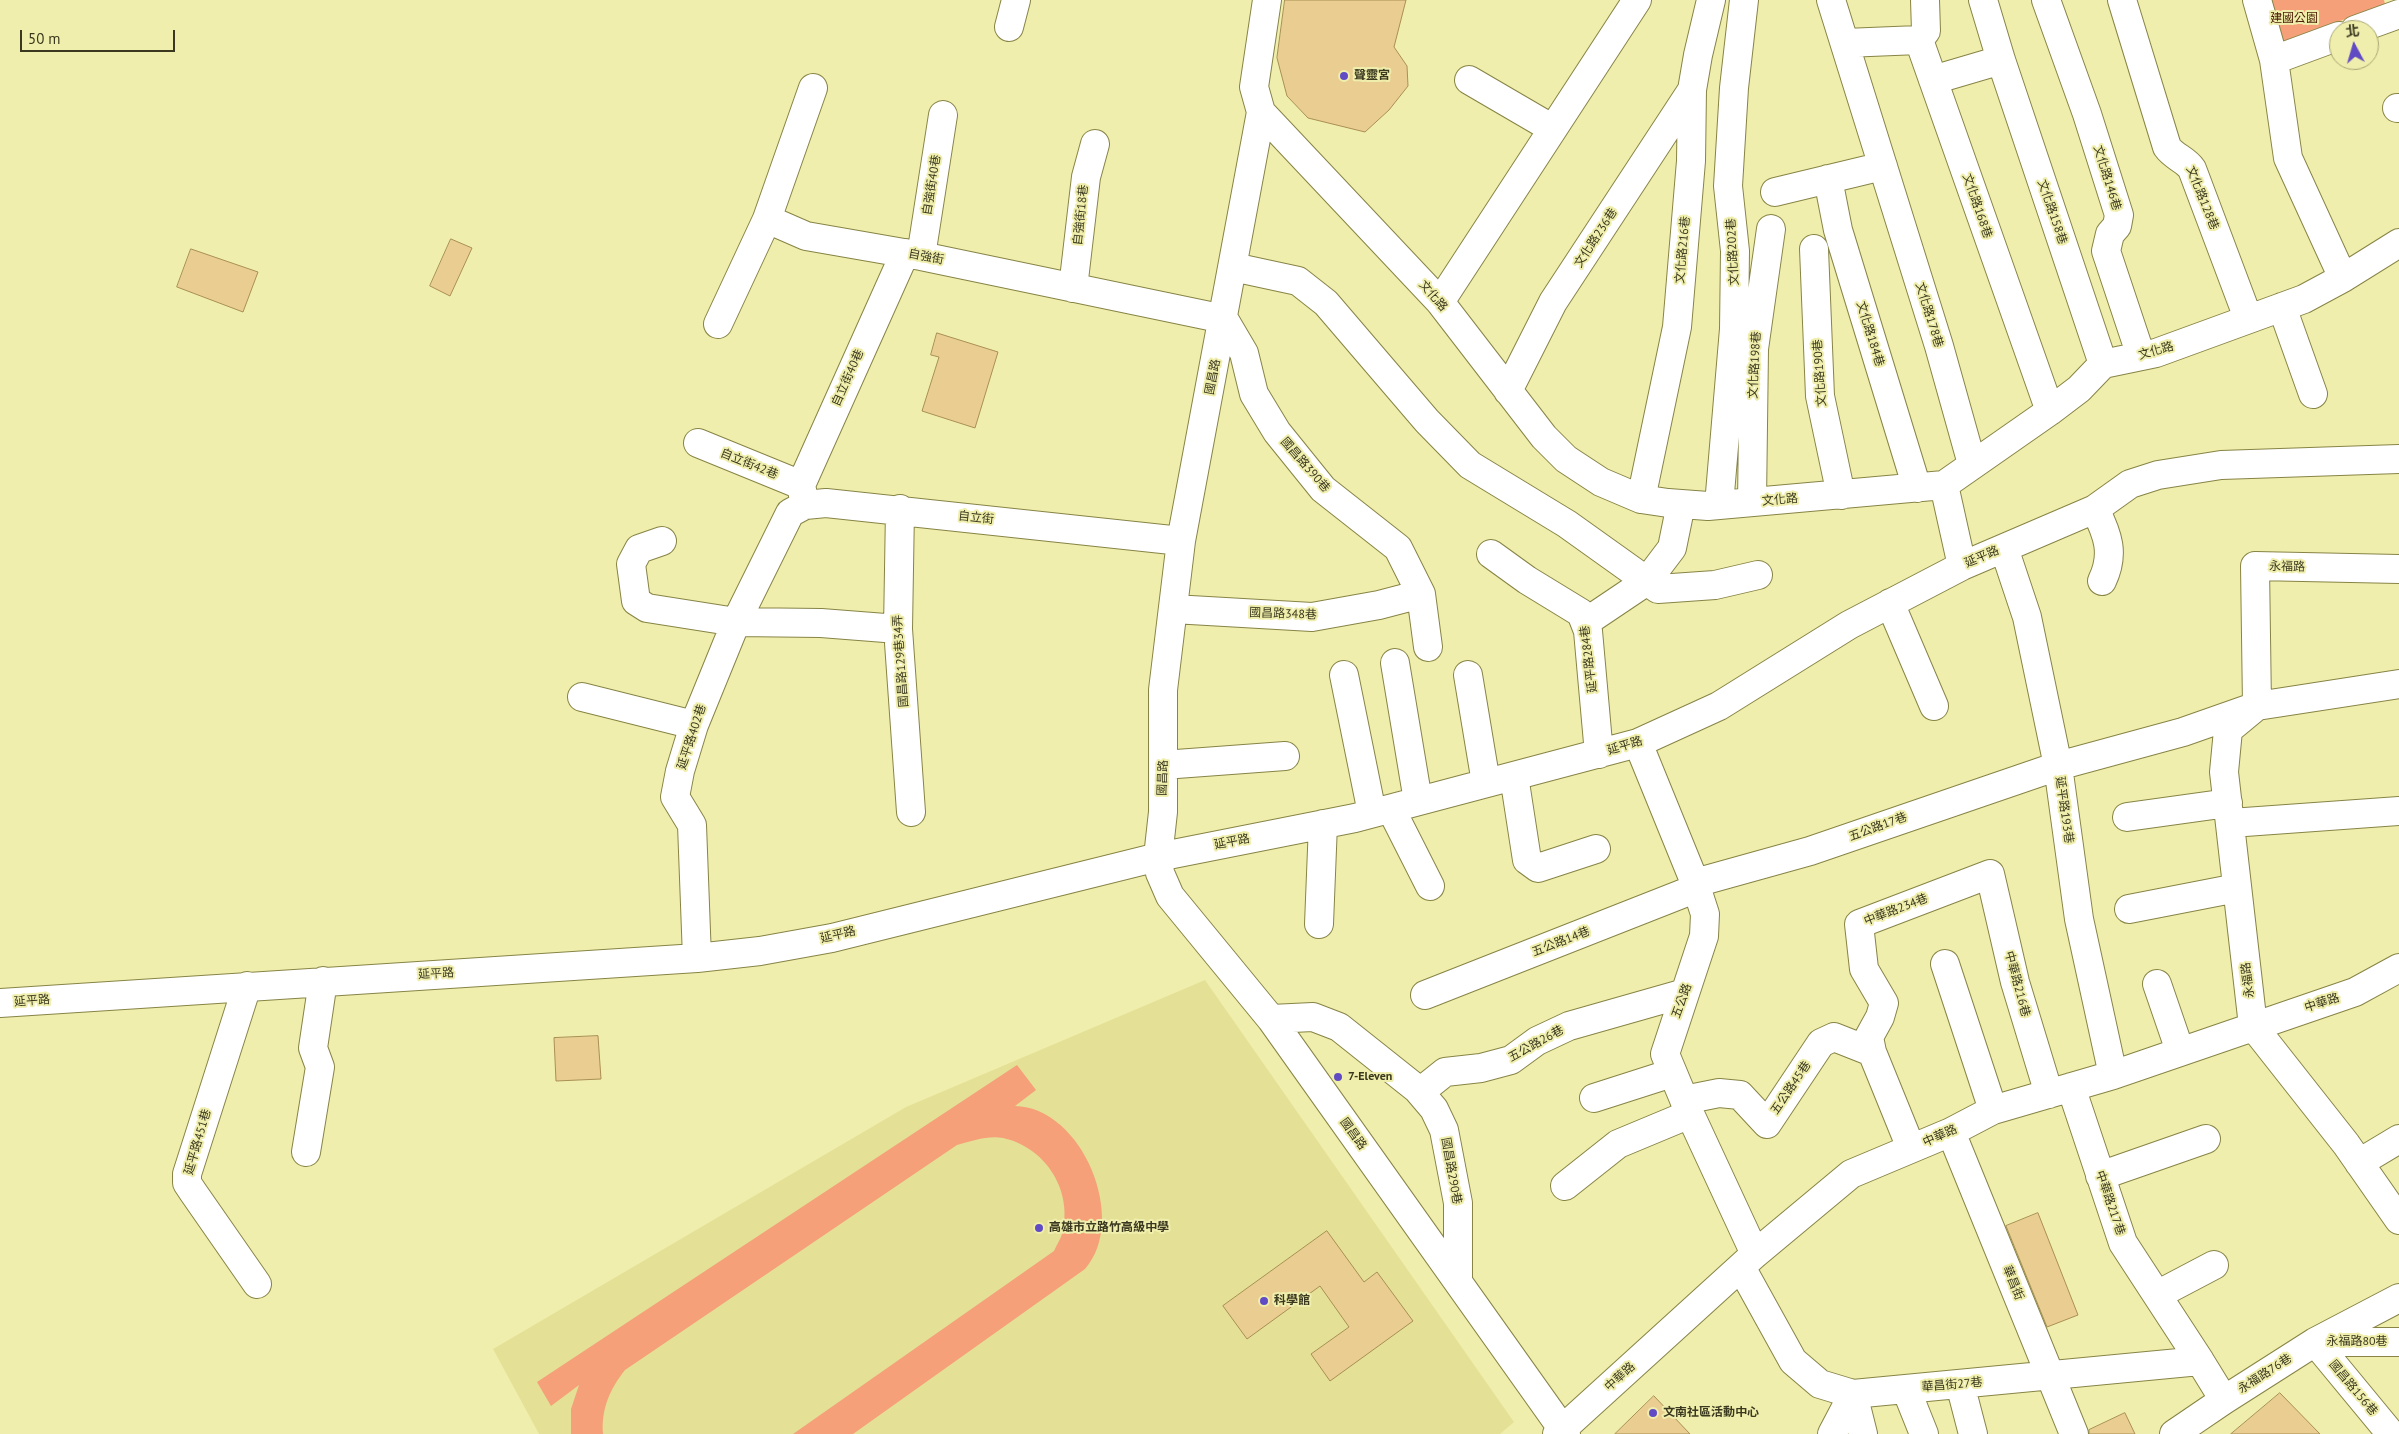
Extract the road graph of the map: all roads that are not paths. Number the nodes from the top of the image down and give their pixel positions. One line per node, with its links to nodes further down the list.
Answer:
1 (1016, 0): 16 (street)
2 (1267, 0): 26 (street, 國昌路)
3 (1637, 0): 28 (street)
4 (1711, 0): 25 (street, 文化路216巷)
5 (1744, 0): 61 (street, 文化路202巷)
6 (1831, 0): 19 (street, 文化路178巷)
7 (1925, 0): 17 (street)
8 (1983, 0): 20 (street, 文化路158巷)
9 (2046, 0): 46 (street, 文化路146巷)
10 (2122, 0): 43 (street, 文化路128巷)
11 (2257, 0): 21 (street)
12 (2397, 0): 13 (street)
13 (2399, 6)
14 (2399, 14): 15 (street)
15 (2379, 21)
16 (1009, 27)
17 (1919, 40): 19 (street); 23 (street, 文化路168巷)
18 (2329, 40): 21 (street)
19 (1844, 42): 30 (street, 文化路178巷)
20 (2001, 60): 23 (street); 47 (street, 文化路158巷)
21 (2274, 60): 39 (street)
22 (1469, 80): 28 (street)
23 (1933, 80): 50 (street, 文化路168巷)
24 (813, 88): 33 (street)
25 (1692, 90): 48 (street, 文化路236巷); 58 (street, 文化路216巷)
26 (1262, 112): 38 (street, 國昌路); 41 (street, 文化路)
27 (943, 114): 37 (street, 自強街40巷)
28 (1553, 129): 41 (street)
29 (1095, 144): 40 (street, 自強街18巷)
30 (1883, 166): 31 (street); 53 (street, 文化路178巷)
31 (1828, 179): 32 (street); 55 (street, 文化路184巷)
32 (1775, 192)
33 (767, 219): 37 (street, 自強街); 45 (street)
34 (1771, 229): 59 (street, 文化路198巷)
35 (2399, 243): 39 (street, 文化路)
36 (1814, 249): 57 (street, 文化路190巷)
37 (913, 254): 40 (street, 自強街); 56 (street, 自立街40巷)
38 (1233, 267): 44 (street, 國昌路); 71 (street)
39 (2343, 278): 42 (street, 文化路)
40 (1073, 288): 44 (street, 自強街)
41 (1440, 302): 48 (street, 文化路)
42 (2282, 307): 43 (street, 文化路); 49 (street)
43 (2248, 318): 46 (street, 文化路)
44 (1224, 319): 65 (street, 國昌路); 73 (street, 國昌路390巷)
45 (718, 324)
46 (2141, 356): 47 (street, 文化路)
47 (2103, 364): 50 (street)
48 (1508, 391): 58 (street, 文化路)
49 (2313, 394)
50 (2050, 411): 53 (street)
51 (698, 443): 56 (street, 自立街42巷)
52 (2399, 459): 63 (street, 延平路)
53 (1972, 464): 54 (street)
54 (1944, 486): 55 (street, 文化路); 68 (street)
55 (1917, 488): 57 (street, 文化路)
56 (803, 495): 62 (street, 自立街); 76 (street, 延平路402巷)
57 (1841, 495): 59 (street, 文化路)
58 (1641, 499): 60 (street, 文化路)
59 (1752, 502): 61 (street, 文化路)
60 (1681, 504): 61 (street, 文化路); 71 (street)
61 (1719, 505)
62 (900, 509): 65 (street, 自立街); 78 (street, 國昌路129巷34弄)
63 (2095, 509): 66 (street, 延平路); 72 (street)
64 (662, 541): 76 (street)
65 (1181, 541): 75 (street, 國昌路)
66 (2004, 548): 68 (street, 延平路); 92 (street, 延平路193巷)
67 (1491, 554): 77 (street, 延平路284巷)
68 (1962, 566): 74 (street, 延平路)
69 (2399, 569): 86 (street, 永福路)
70 (1758, 575): 71 (street)
71 (1647, 581): 77 (street)
72 (2102, 581)
73 (1421, 594): 75 (street, 國昌路348巷); 79 (street, 國昌路390巷)
74 (1890, 604): 85 (street); 88 (street, 延平路)
75 (1173, 609): 91 (street, 國昌路)
76 (736, 622): 78 (street); 87 (street, 延平路402巷)
77 (1586, 622): 89 (street, 延平路284巷)
78 (898, 629): 98 (street, 國昌路129巷34弄)
79 (1428, 647)
80 (1395, 663): 95 (street)
81 (1344, 675): 96 (street)
82 (1468, 675): 94 (street)
83 (2399, 684): 86 (street)
84 (582, 697): 87 (street)
85 (1934, 706)
86 (2257, 706): 92 (street, 五公路17巷); 99 (street, 永福路)
87 (694, 725): 110 (street, 延平路402巷)
88 (1638, 743): 89 (street, 延平路); 106 (street, 五公路)
89 (1599, 754): 93 (street, 延平路)
90 (1285, 756): 91 (street)
91 (1163, 765): 103 (street, 國昌路)
92 (2058, 766): 106 (street, 五公路17巷); 124 (street, 延平路193巷)
93 (1514, 776): 94 (street, 延平路); 102 (street)
94 (1486, 783): 95 (street, 延平路)
95 (1418, 801): 96 (street, 延平路)
96 (1381, 811): 101 (street, 延平路); 105 (street)
97 (2399, 811): 99 (street)
98 (911, 812)
99 (2230, 813): 100 (street); 107 (street, 永福路)
100 (2128, 817)
101 (1323, 824): 103 (street, 延平路); 109 (street)
102 (1596, 849)
103 (1158, 857): 110 (street, 延平路); 119 (street, 國昌路)
104 (1990, 874): 122 (street, 中華路234巷); 125 (street, 中華路216巷)
105 (1430, 886)
106 (1696, 886): 116 (street, 五公路); 117 (street, 五公路14巷)
107 (2237, 888): 108 (street); 120 (street, 永福路)
108 (2129, 909)
109 (1319, 924)
110 (698, 958): 113 (street, 延平路)
111 (1945, 964): 129 (street)
112 (2399, 968): 120 (street, 中華路)
113 (323, 981): 115 (street, 延平路); 134 (street)
114 (2157, 984): 121 (street)
115 (247, 986): 118 (street, 延平路); 142 (street, 延平路451巷)
116 (1685, 993): 123 (street, 五公路); 126 (street, 五公路26巷)
117 (1426, 995)
118 (0, 1003)
119 (1271, 1019): 126 (street, 國昌路290巷); 141 (street, 國昌路)
120 (2253, 1026): 121 (street, 中華路); 135 (street)
121 (2180, 1051): 124 (street, 中華路)
122 (1872, 1052): 128 (street, 五公路45巷); 133 (street, 中華路234巷)
123 (1672, 1073): 127 (street); 128 (street, 五公路)
124 (2113, 1075): 125 (street, 中華路)
125 (2060, 1091): 129 (street, 中華路); 136 (street, 中華路217巷)
126 (1420, 1092): 141 (street, 國昌路290巷)
127 (1594, 1098)
128 (1687, 1107): 137 (street); 139 (street, 五公路)
129 (1993, 1110): 130 (street, 中華路)
130 (1951, 1132): 133 (street, 中華路); 148 (street, 華昌街)
131 (2206, 1139): 136 (street)
132 (2399, 1139): 135 (street)
133 (1911, 1148): 139 (street, 中華路)
134 (306, 1152)
135 (2359, 1163): 138 (street)
136 (2100, 1176): 143 (street, 中華路217巷)
137 (1565, 1186)
138 (2399, 1220)
139 (1748, 1261): 151 (street, 五公路); 153 (street, 中華路)
140 (2214, 1265): 143 (street)
141 (1458, 1281): 153 (street, 國昌路)
142 (256, 1284)
143 (2157, 1295): 147 (street, 中華路217巷)
144 (2399, 1298): 145 (street, 永福路76巷)
145 (2315, 1342): 146 (street, 永福路80巷); 152 (street, 永福路76巷); 160 (street, 國昌路156巷)
146 (2399, 1342)
147 (2200, 1360): 148 (street); 152 (street, 永福路76巷)
148 (2051, 1376): 149 (street, 華昌街27巷); 158 (street, 華昌街)
149 (1960, 1384): 150 (street, 華昌街27巷); 157 (street)
150 (1906, 1389): 151 (street, 華昌街27巷); 156 (street)
151 (1853, 1394): 154 (street); 155 (street)
152 (2224, 1400): 159 (street)
153 (1562, 1432)
154 (1832, 1434)
155 (1863, 1434)
156 (1924, 1434)
157 (1973, 1434)
158 (2074, 1434)
159 (2174, 1434)
160 (2391, 1434)

